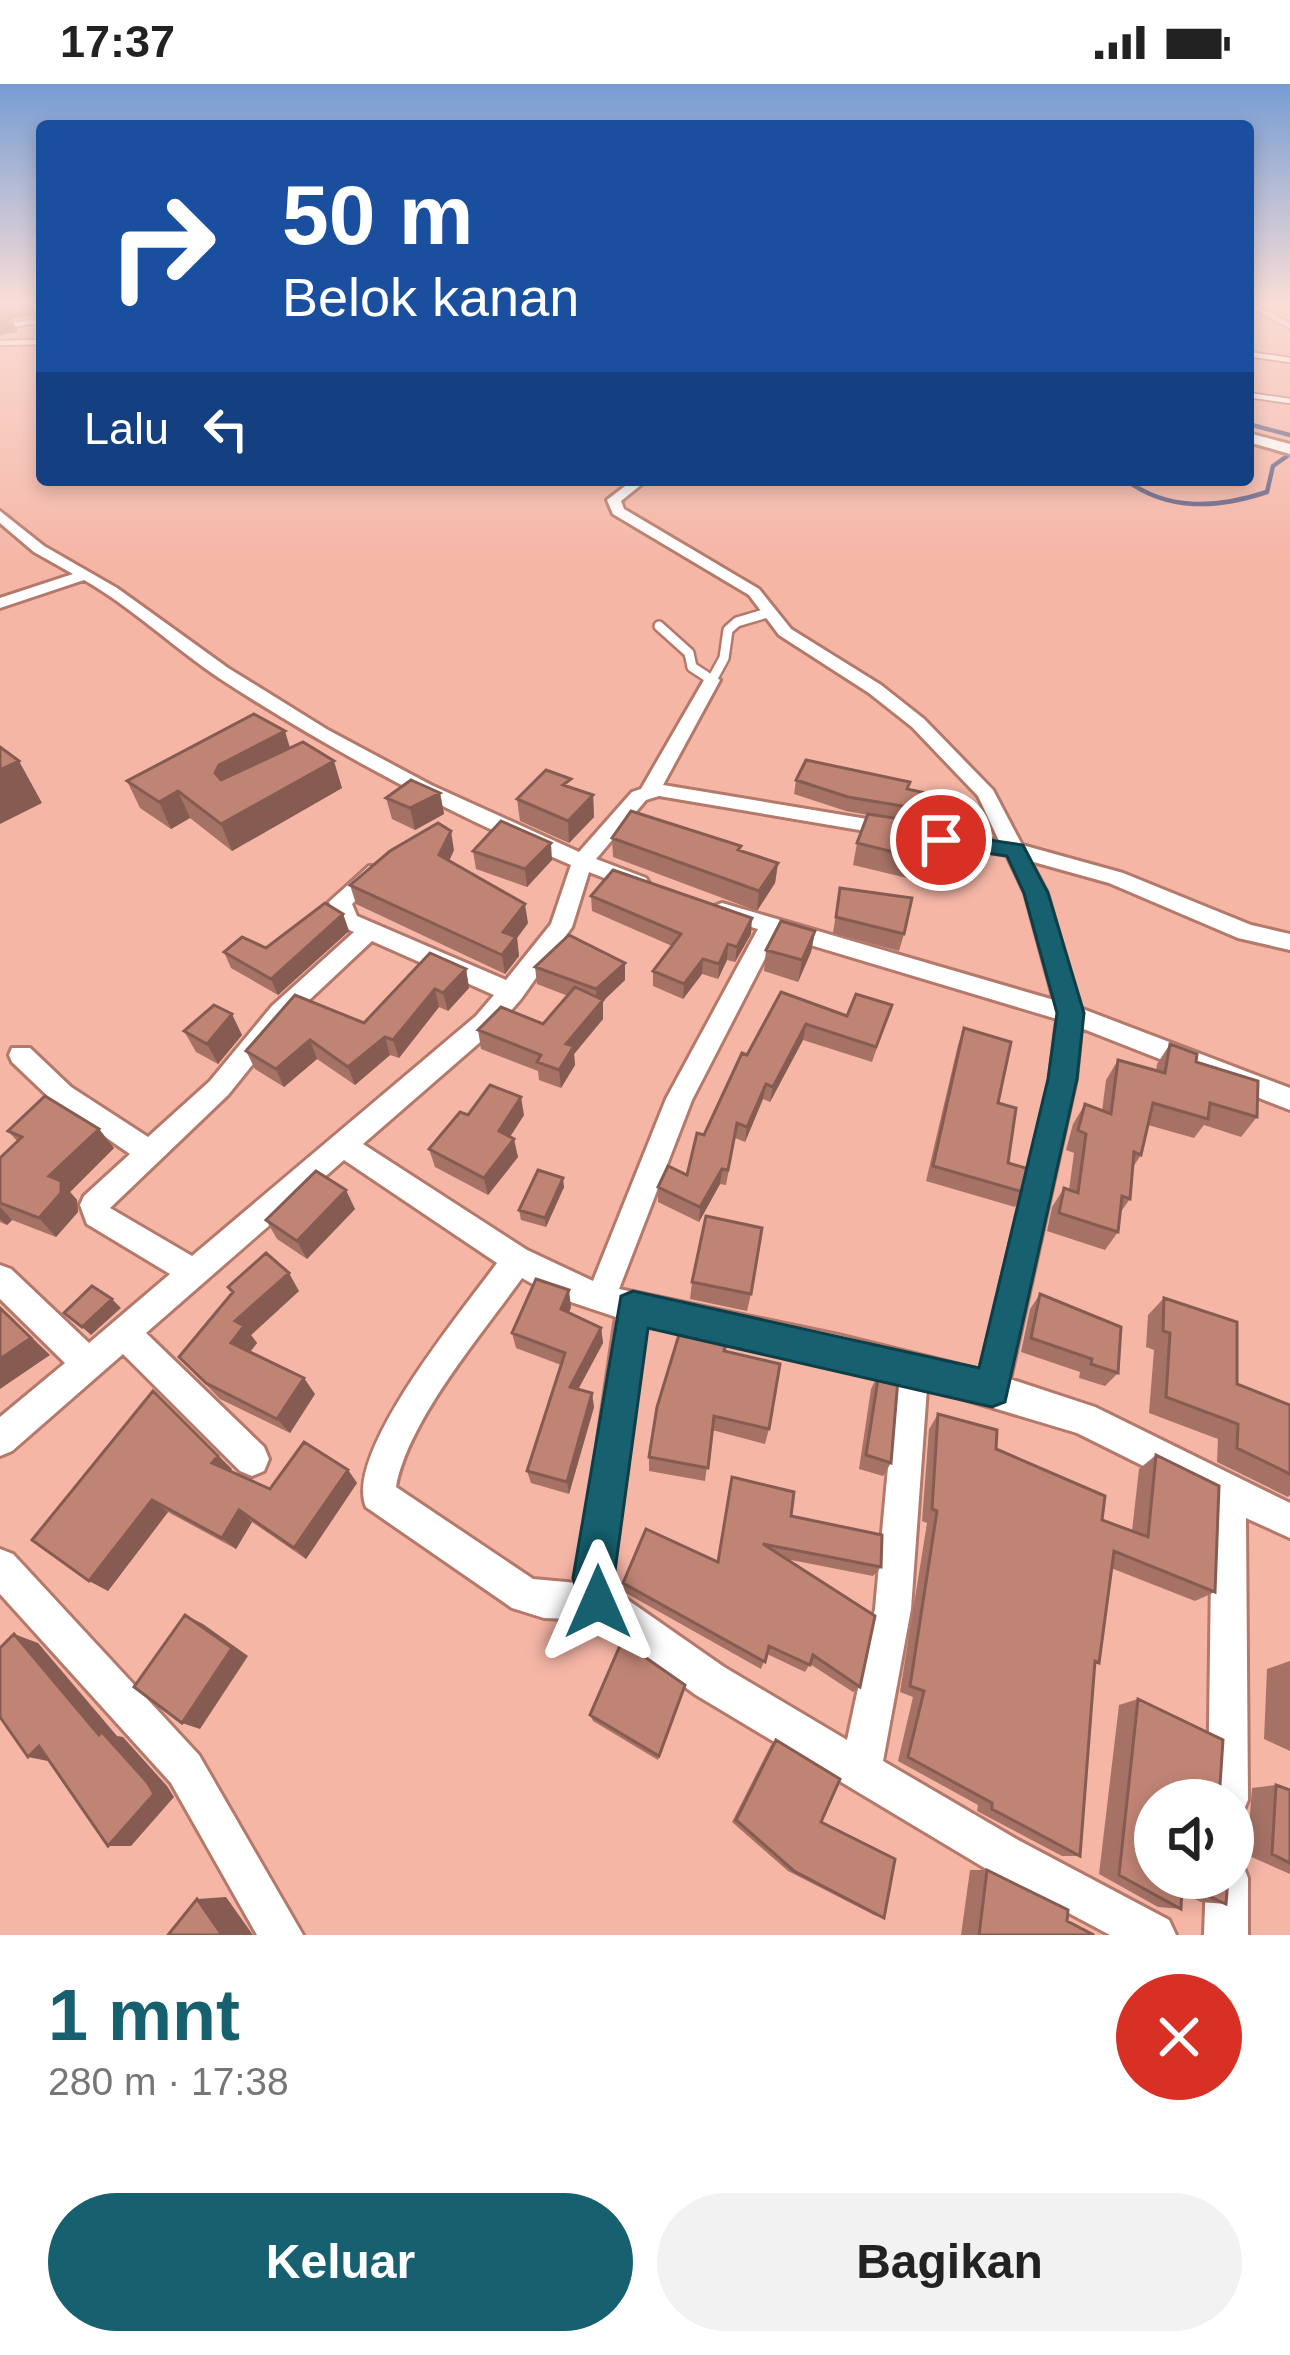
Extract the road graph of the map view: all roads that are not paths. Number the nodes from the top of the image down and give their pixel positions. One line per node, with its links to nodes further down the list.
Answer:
1 (1254, 396): 2 (lane)
2 (1290, 401)
3 (1254, 439): 4 (street)
4 (1290, 449)
5 (631, 486): 9 (street)
6 (0, 515): 7 (street)
7 (86, 575): 8 (street); 15 (street)
8 (0, 603)
9 (771, 611): 11 (lane); 13 (street)
10 (659, 626): 11 (lane)
11 (712, 680): 12 (street)
12 (649, 792): 13 (street); 15 (street)
13 (1015, 850): 20 (street); 22 (street)
14 (404, 854): 19 (street)
15 (582, 862): 16 (street); 21 (street)
16 (660, 891)
17 (698, 904): 18 (street)
18 (771, 926): 22 (street); 30 (street)
19 (369, 931): 21 (street); 26 (street)
20 (1290, 941)
21 (513, 993): 25 (street)
22 (1070, 1013): 24 (street); 34 (street)
23 (21, 1055): 26 (street)
24 (1290, 1099)
25 (343, 1145): 27 (street); 28 (street)
26 (149, 1152): 28 (street)
27 (517, 1260): 30 (street); 40 (street)
28 (196, 1274): 31 (street)
29 (0, 1279): 32 (street)
30 (617, 1303): 33 (street); 40 (street)
31 (125, 1334): 32 (street); 36 (street)
32 (89, 1365): 35 (street)
33 (914, 1368): 34 (street); 41 (street)
34 (992, 1389): 37 (street)
35 (0, 1439)
36 (252, 1459)
37 (1229, 1489): 38 (street); 42 (street)
38 (1290, 1521)
39 (0, 1567): 44 (street)
40 (598, 1602): 41 (street)
41 (860, 1770): 45 (street)
42 (1228, 1779)
43 (1227, 1899): 46 (street)
44 (281, 1935)
45 (1154, 1935)
46 (1226, 1935)

